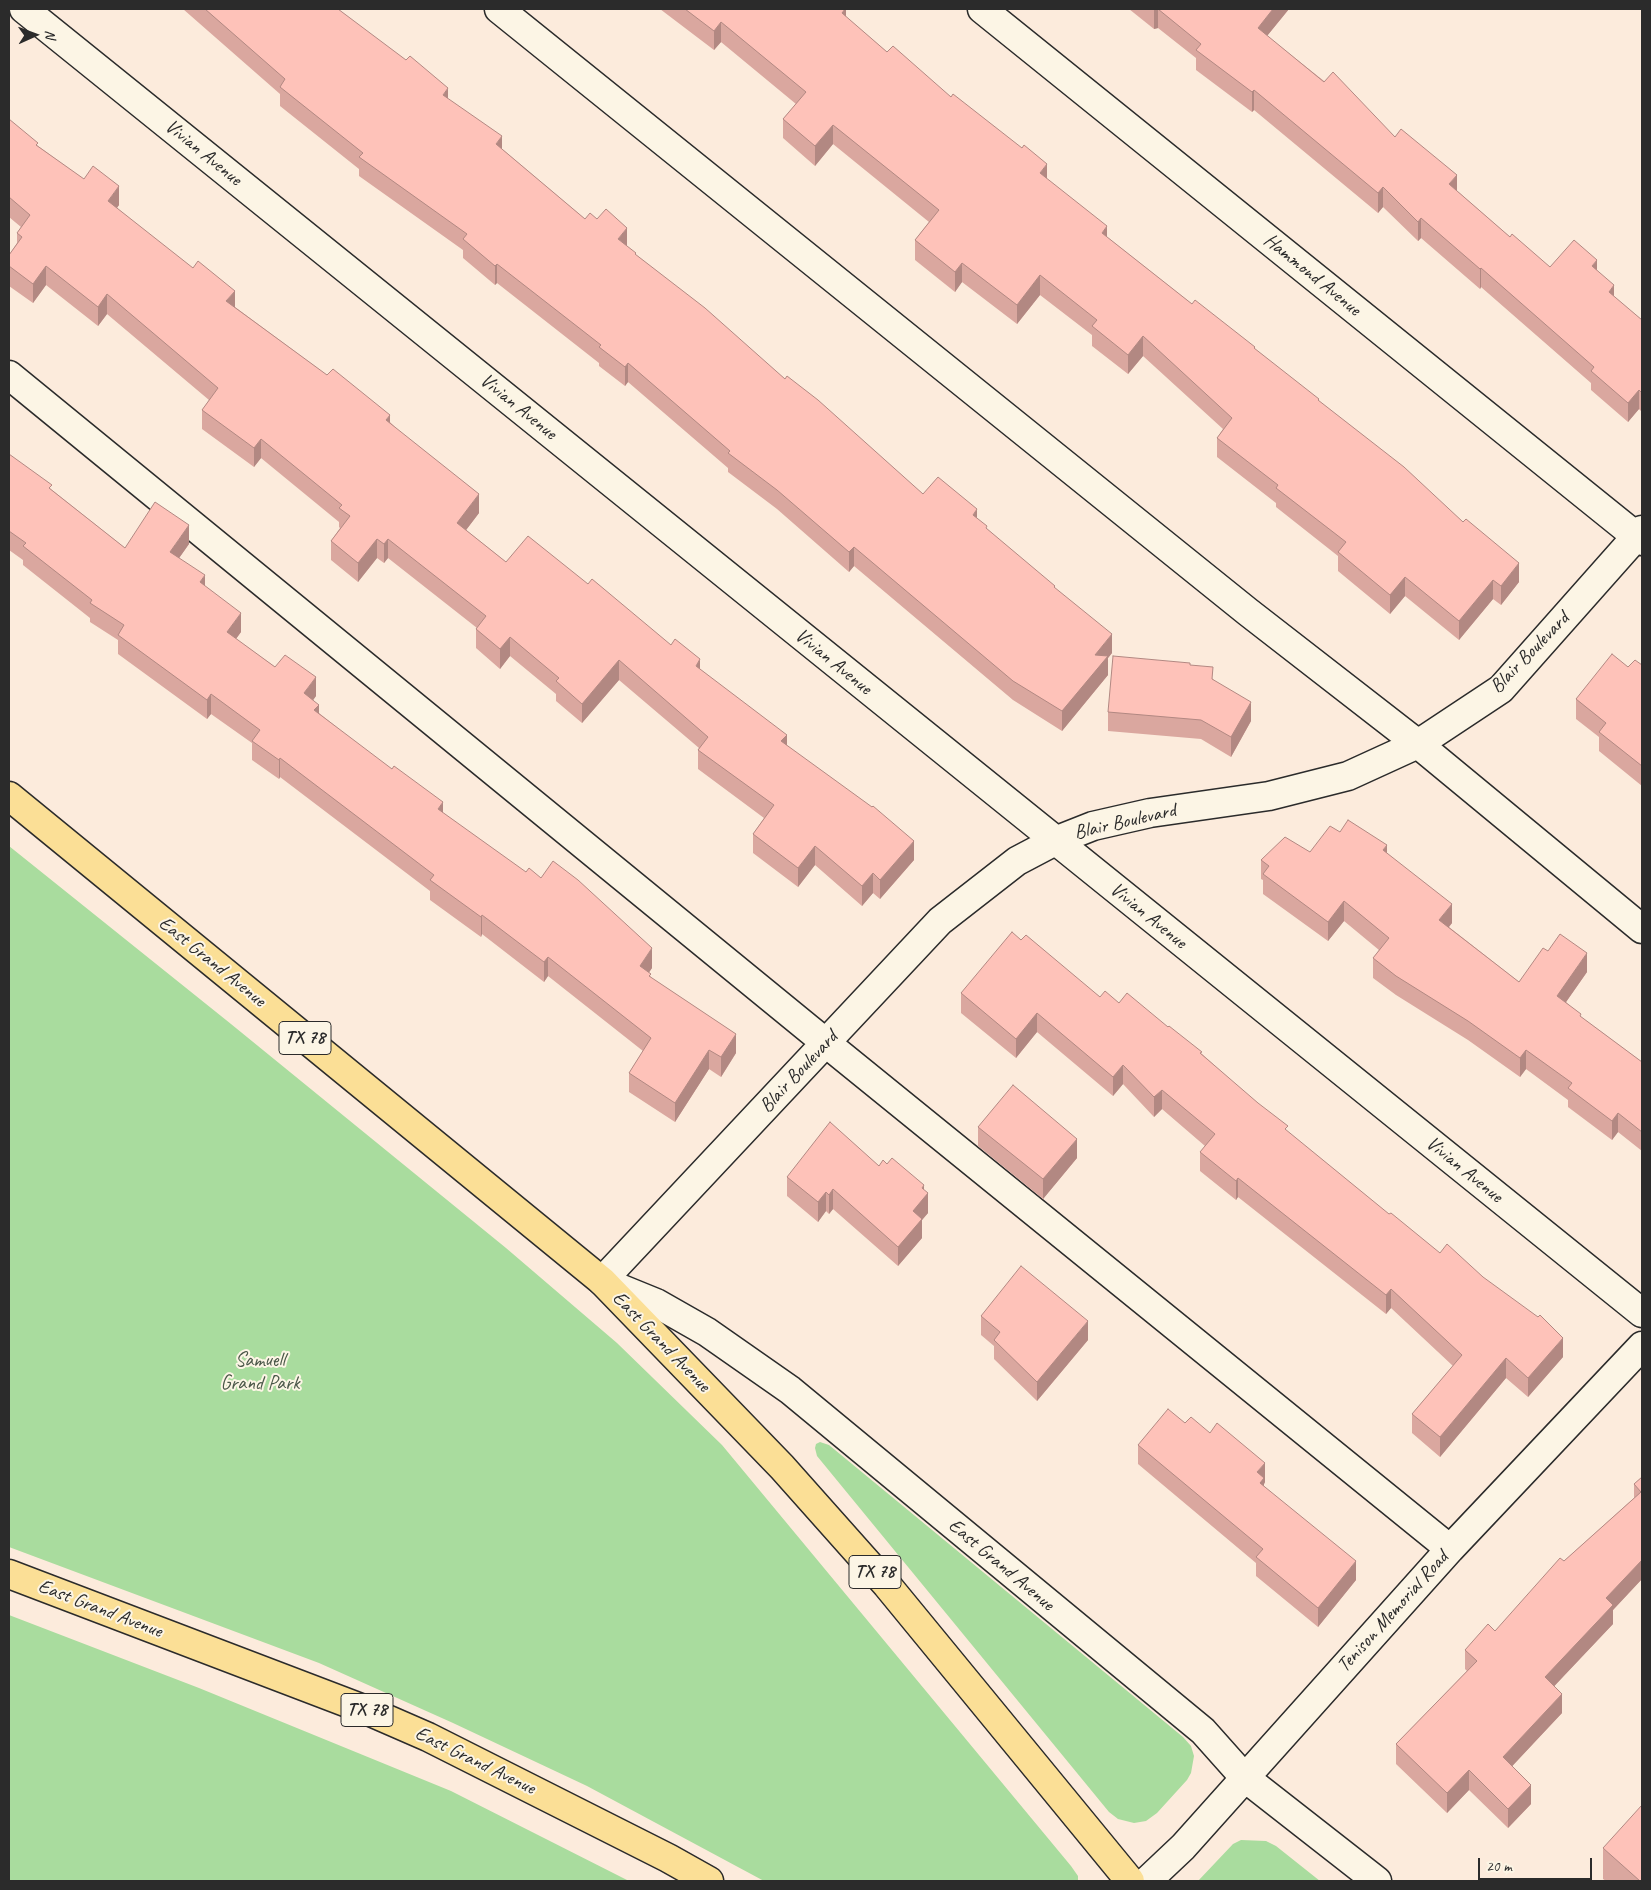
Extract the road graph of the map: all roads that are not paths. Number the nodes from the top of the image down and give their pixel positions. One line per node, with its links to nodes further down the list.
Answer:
1 (24, 9): 8 (street, Vivian Avenue)
2 (499, 9): 6 (street)
3 (982, 9): 5 (street, Hammond Avenue)
4 (9, 375): 10 (street)
5 (1640, 536): 6 (street, Blair Boulevard)
6 (1418, 744): 8 (street, Blair Boulevard); 9 (street)
7 (9, 796): 11 (main road, East Grand Avenue / TX 78)
8 (1055, 841): 10 (street, Blair Boulevard); 12 (street, Vivian Avenue)
9 (1642, 929)
10 (826, 1043): 11 (street, Blair Boulevard); 14 (street)
11 (602, 1281): 16 (street, East Grand Avenue); 18 (main road, East Grand Avenue / TX 78)
12 (1642, 1313)
13 (1642, 1346): 14 (street, Tenison Memorial Road)
14 (1450, 1549): 16 (street, Tenison Memorial Road)
15 (9, 1574): 17 (main road, East Grand Avenue / TX 78)
16 (1244, 1777): 19 (street, Tenison Memorial Road); 20 (street, East Grand Avenue)
17 (709, 1881)
18 (1130, 1881)
19 (1147, 1881)
20 (1377, 1881)

